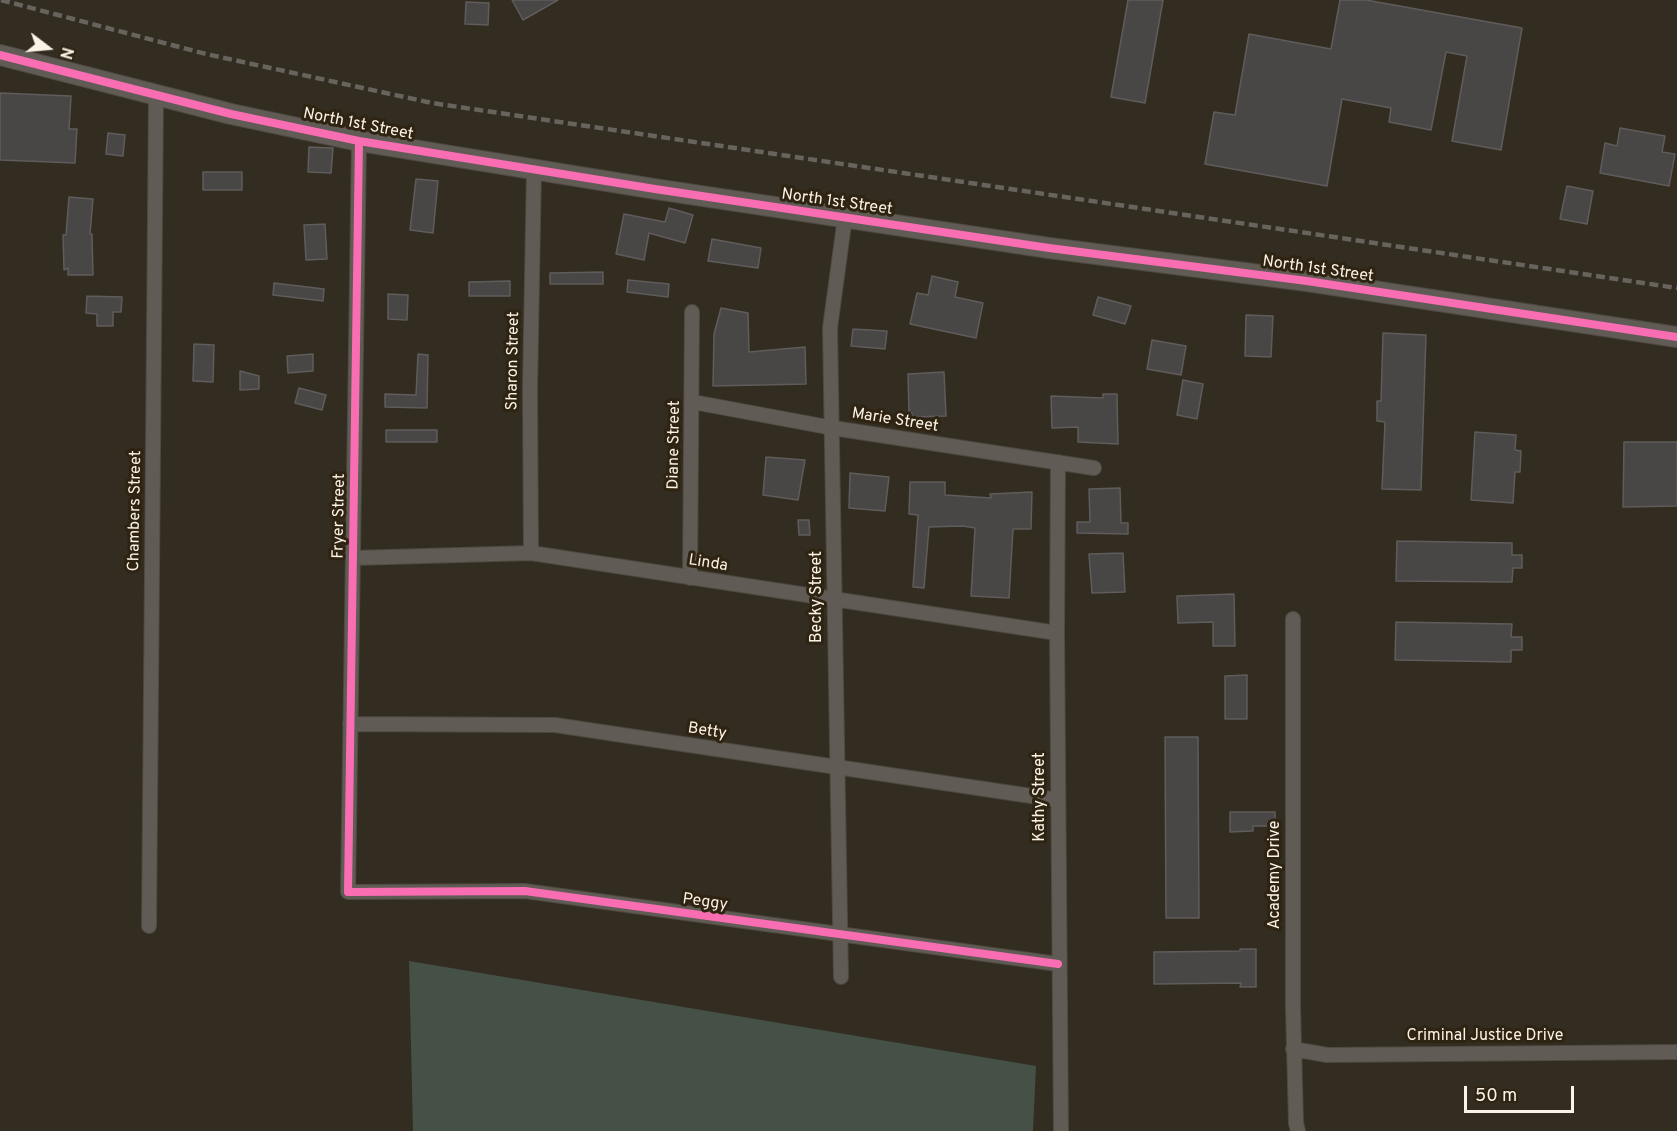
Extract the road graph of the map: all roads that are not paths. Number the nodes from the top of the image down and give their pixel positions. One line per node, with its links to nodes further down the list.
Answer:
1 (0, 55): 2 (street, North 1st Street)
2 (156, 96): 3 (street, North 1st Street); 22 (street, Chambers Street)
3 (359, 141): 4 (street, North 1st Street); 13 (street, Fryer Street)
4 (534, 169): 5 (street, North 1st Street); 12 (street, Sharon Street)
5 (845, 218): 7 (street, North 1st Street); 9 (street, Becky Street)
6 (692, 312): 8 (street, Diane Street)
7 (1677, 337)
8 (693, 402): 9 (street, Marie Street); 14 (street, Diane Street)
9 (833, 428): 10 (street, Marie Street); 15 (street, Becky Street)
10 (1058, 462): 11 (street, Marie Street); 17 (street, Kathy Street)
11 (1094, 468)
12 (531, 553): 13 (street, Linda); 14 (street, Linda)
13 (353, 558): 18 (street, Fryer Street)
14 (690, 578): 15 (street, Linda)
15 (834, 601): 17 (street, Linda); 19 (street, Becky Street)
16 (1293, 619): 26 (street, Academy Drive)
17 (1057, 633): 20 (street, Kathy Street)
18 (350, 724): 19 (street, Betty); 21 (street, Fryer Street)
19 (836, 769): 20 (street, Betty); 23 (street, Becky Street)
20 (1058, 800): 24 (street, Kathy Street)
21 (348, 892): 23 (street, Peggy)
22 (149, 926)
23 (842, 936): 24 (street, Peggy); 25 (street, Becky Street)
24 (1058, 964): 28 (street, Kathy Street)
25 (841, 976)
26 (1293, 1049): 27 (street, Criminal Justice Drive); 29 (street, Academy Drive)
27 (1677, 1052)
28 (1061, 1131)
29 (1298, 1131)

